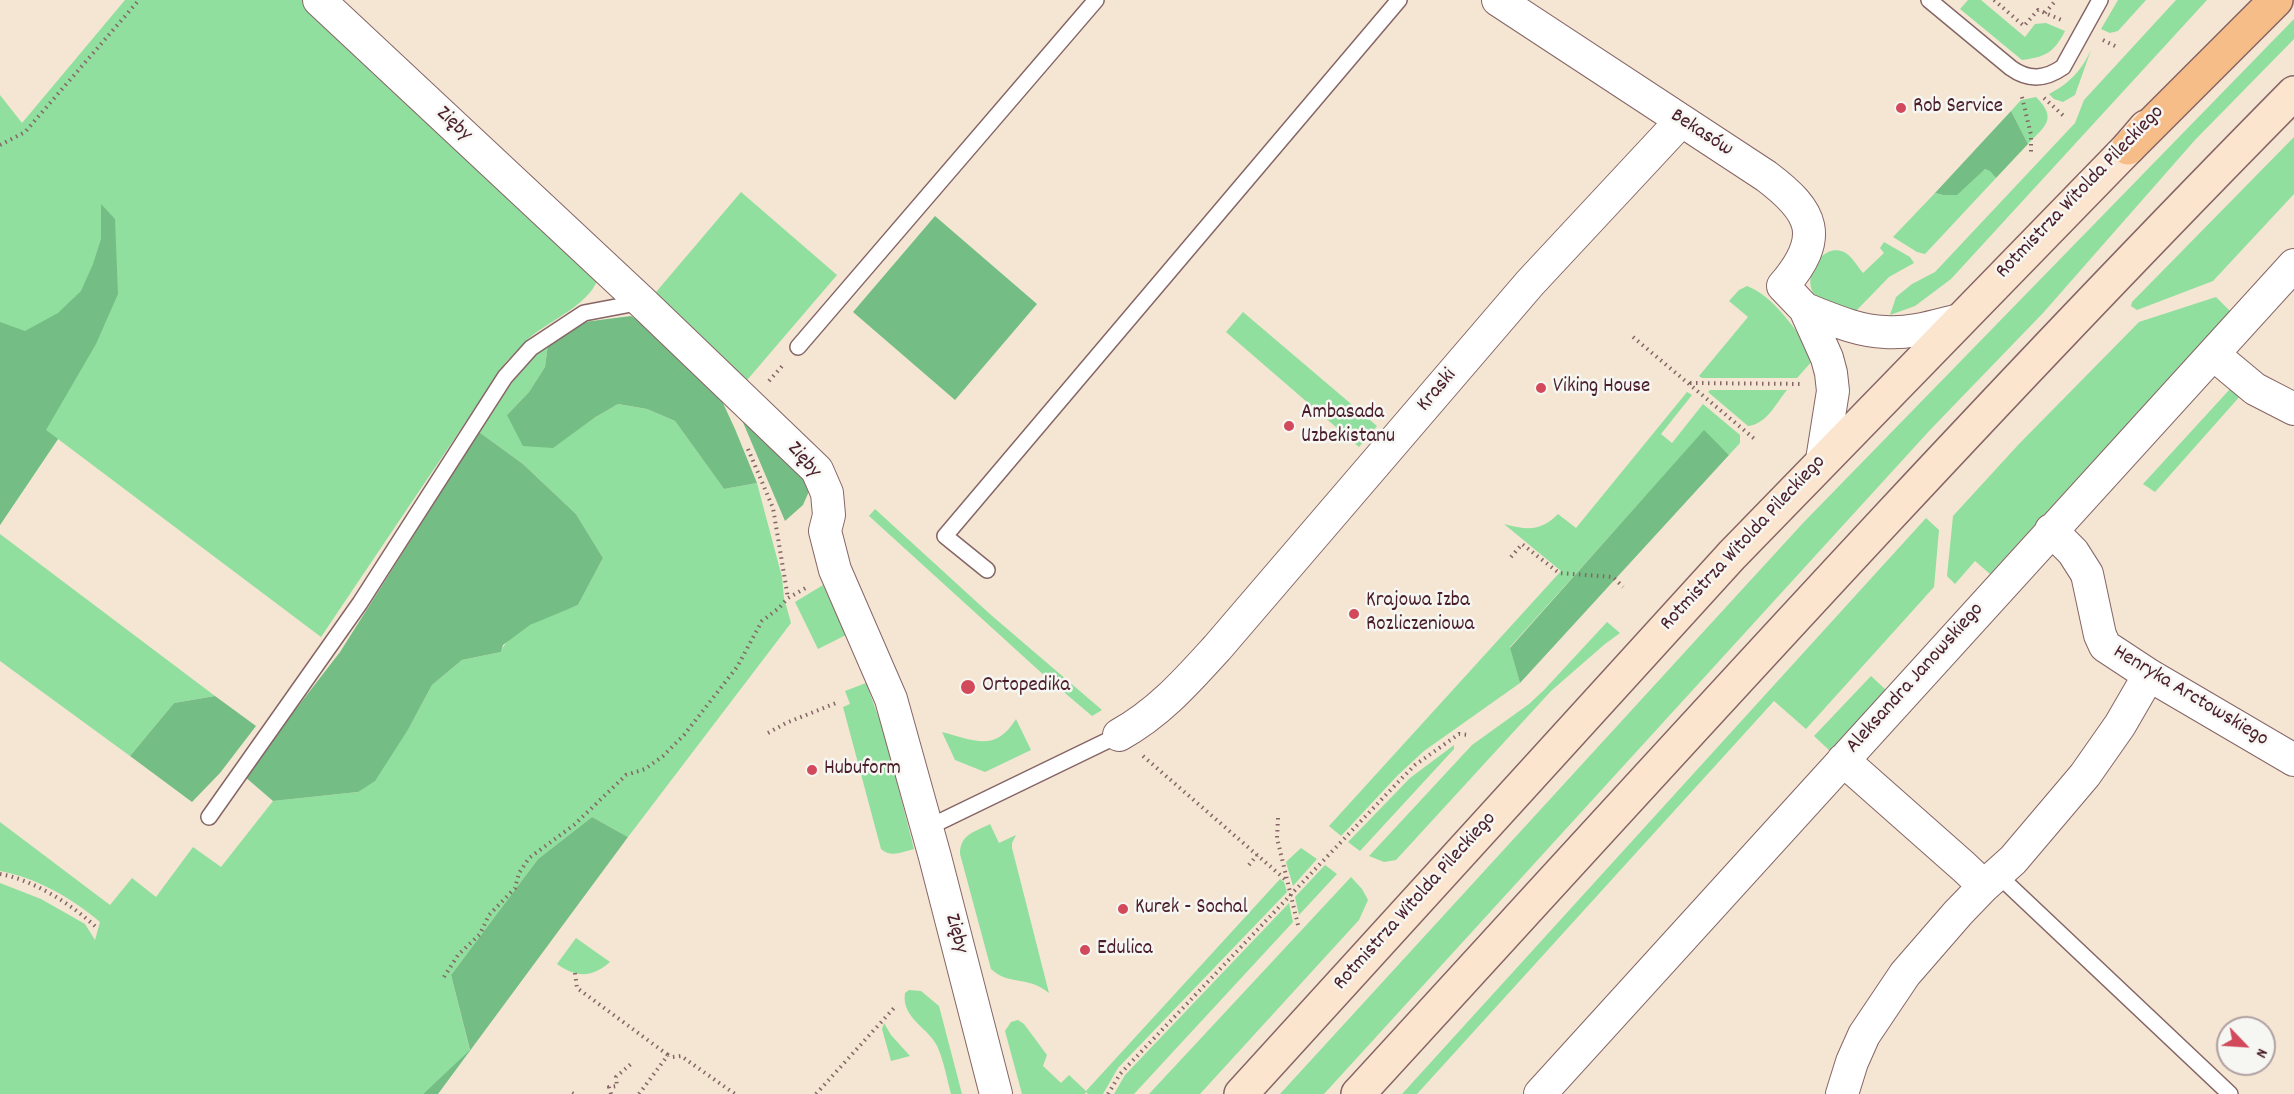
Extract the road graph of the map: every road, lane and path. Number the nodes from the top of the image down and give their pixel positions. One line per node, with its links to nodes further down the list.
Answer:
1 (139, 0): 19 (path)
2 (319, 0): 23 (street, Zięby)
3 (1096, 0): 27 (lane)
4 (1398, 0): 39 (lane)
5 (1498, 0): 18 (street, Bekasów)
6 (1929, 0): 16 (lane)
7 (1994, 0): 12 (path)
8 (2056, 0): 12 (path)
9 (2100, 0): 16 (lane)
10 (2254, 0): 20 (main road, Rotmistrza Witolda Pileckiego)
11 (2276, 0): 20 (main road)
12 (2045, 13): 13 (path)
13 (2070, 24)
14 (2097, 38): 15 (path)
15 (2119, 48)
16 (2027, 76): 21 (path)
17 (2294, 93): 72 (main road)
18 (1681, 121): 24 (street, Bekasów); 46 (street, Kraski)
19 (0, 145)
20 (2128, 148): 25 (main road, Rotmistrza Witolda Pileckiego)
21 (2031, 155)
22 (2294, 265): 28 (street, Aleksandra Janowskiego)
23 (642, 302): 38 (street, Zięby); 49 (lane)
24 (1805, 309): 25 (street, Bekasów); 35 (street, Bekasów)
25 (1959, 320): 35 (main road, Rotmistrza Witolda Pileckiego)
26 (1633, 338): 30 (path)
27 (798, 347): 29 (path)
28 (2213, 354): 32 (street); 36 (street, Aleksandra Janowskiego)
29 (767, 383)
30 (1688, 383): 31 (path); 34 (path)
31 (1803, 384)
32 (2294, 409)
33 (745, 441): 41 (path)
34 (1757, 441)
35 (1822, 460): 71 (main road, Rotmistrza Witolda Pileckiego)
36 (2051, 530): 42 (street, Henryka Arctowskiego); 47 (street, Aleksandra Janowskiego)
37 (1511, 557): 40 (path)
38 (835, 570): 41 (path); 51 (street, Zięby)
39 (987, 570)
40 (1623, 587)
41 (788, 598): 61 (path)
42 (2149, 675): 48 (street, Henryka Arctowskiego); 55 (street)
43 (836, 703): 44 (path)
44 (768, 733)
45 (1468, 735): 57 (path)
46 (1130, 745): 51 (lane); 52 (path)
47 (1843, 760): 55 (street); 73 (street, Aleksandra Janowskiego)
48 (2294, 760)
49 (209, 817)
50 (1278, 818): 56 (path)
51 (927, 828): 69 (street, Zięby)
52 (1257, 855): 53 (path); 56 (path)
53 (1249, 865)
54 (0, 874): 59 (path)
55 (1990, 880): 74 (street); 75 (lane)
56 (1287, 881): 57 (path)
57 (1291, 895): 58 (path); 70 (path)
58 (1298, 925)
59 (98, 929)
60 (575, 973): 63 (path)
61 (444, 977)
62 (894, 1008): 68 (path)
63 (668, 1055): 66 (path); 67 (path)
64 (632, 1063): 65 (path)
65 (611, 1094)
66 (639, 1094)
67 (735, 1094)
68 (816, 1094)
69 (996, 1094)
70 (1108, 1094)
71 (1241, 1094)
72 (1358, 1094)
73 (1540, 1094)
74 (1842, 1094)
75 (2230, 1094)

